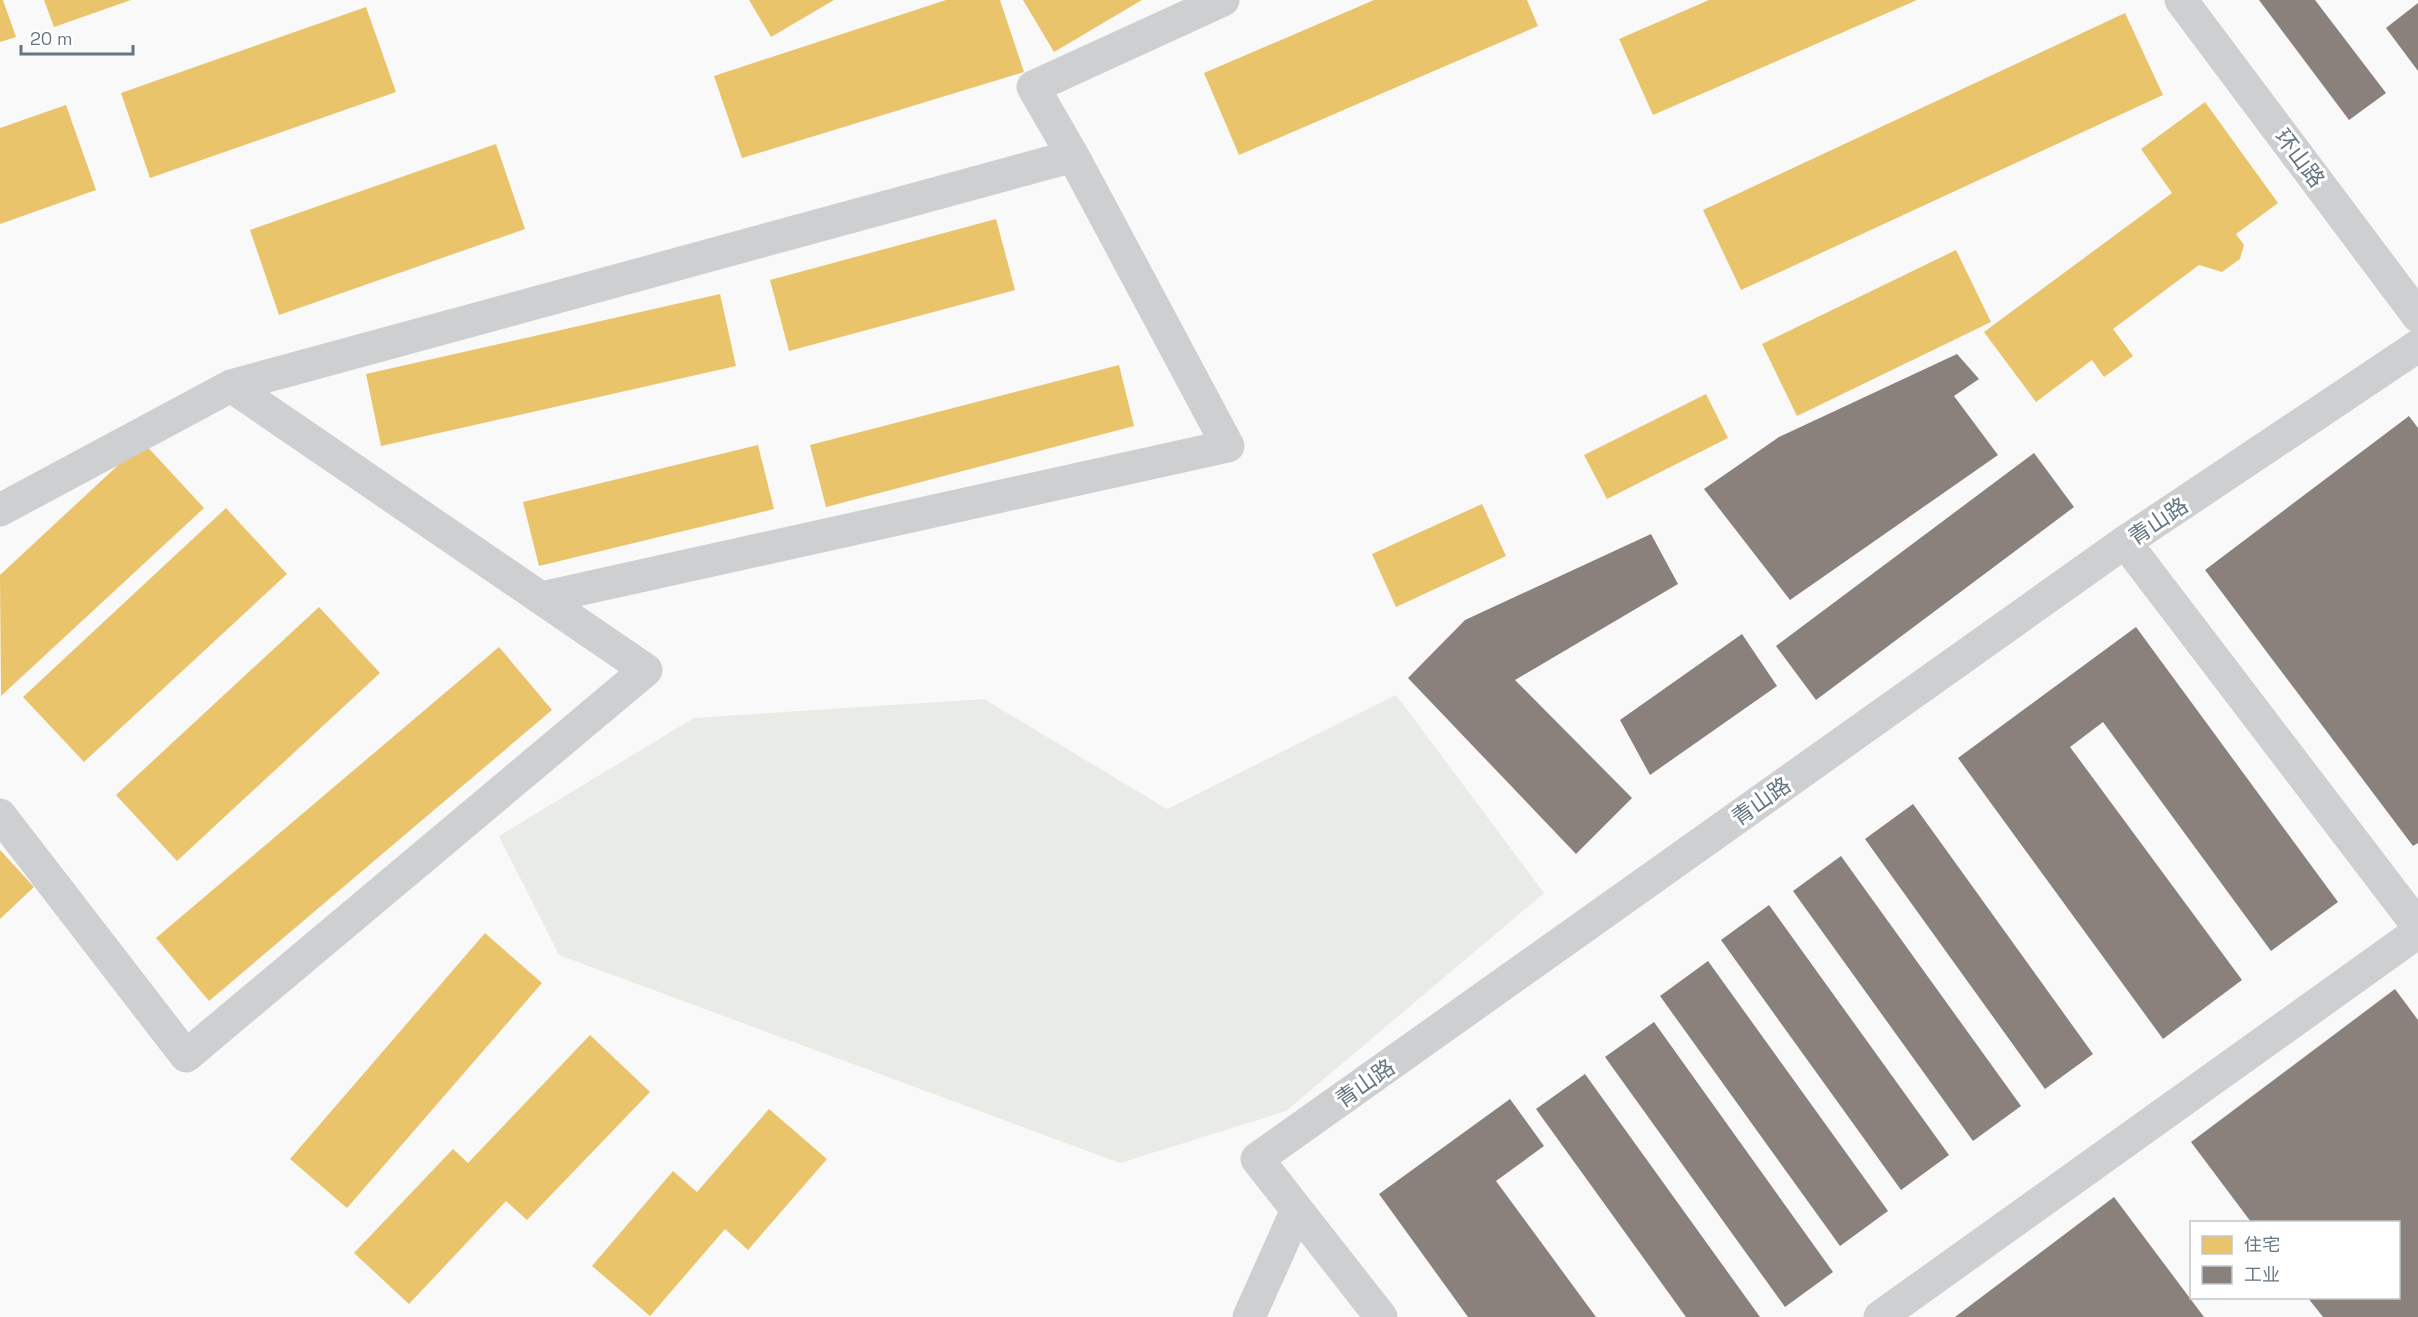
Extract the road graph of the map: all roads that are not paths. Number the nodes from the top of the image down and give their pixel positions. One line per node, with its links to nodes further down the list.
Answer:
1 (1223, 0): 3 (street)
2 (2181, 0): 4 (street, 环山路)
3 (1073, 156): 6 (street); 9 (street)
4 (2418, 316)
5 (2418, 346): 8 (street, 青山路)
6 (231, 386): 7 (street); 9 (street)
7 (0, 510)
8 (2125, 542): 11 (street); 13 (street, 青山路)
9 (541, 598): 10 (street)
10 (0, 814)
11 (2418, 926)
12 (2418, 932): 16 (street)
13 (1297, 1210): 14 (street); 15 (street)
14 (1249, 1317)
15 (1381, 1317)
16 (1880, 1317)

